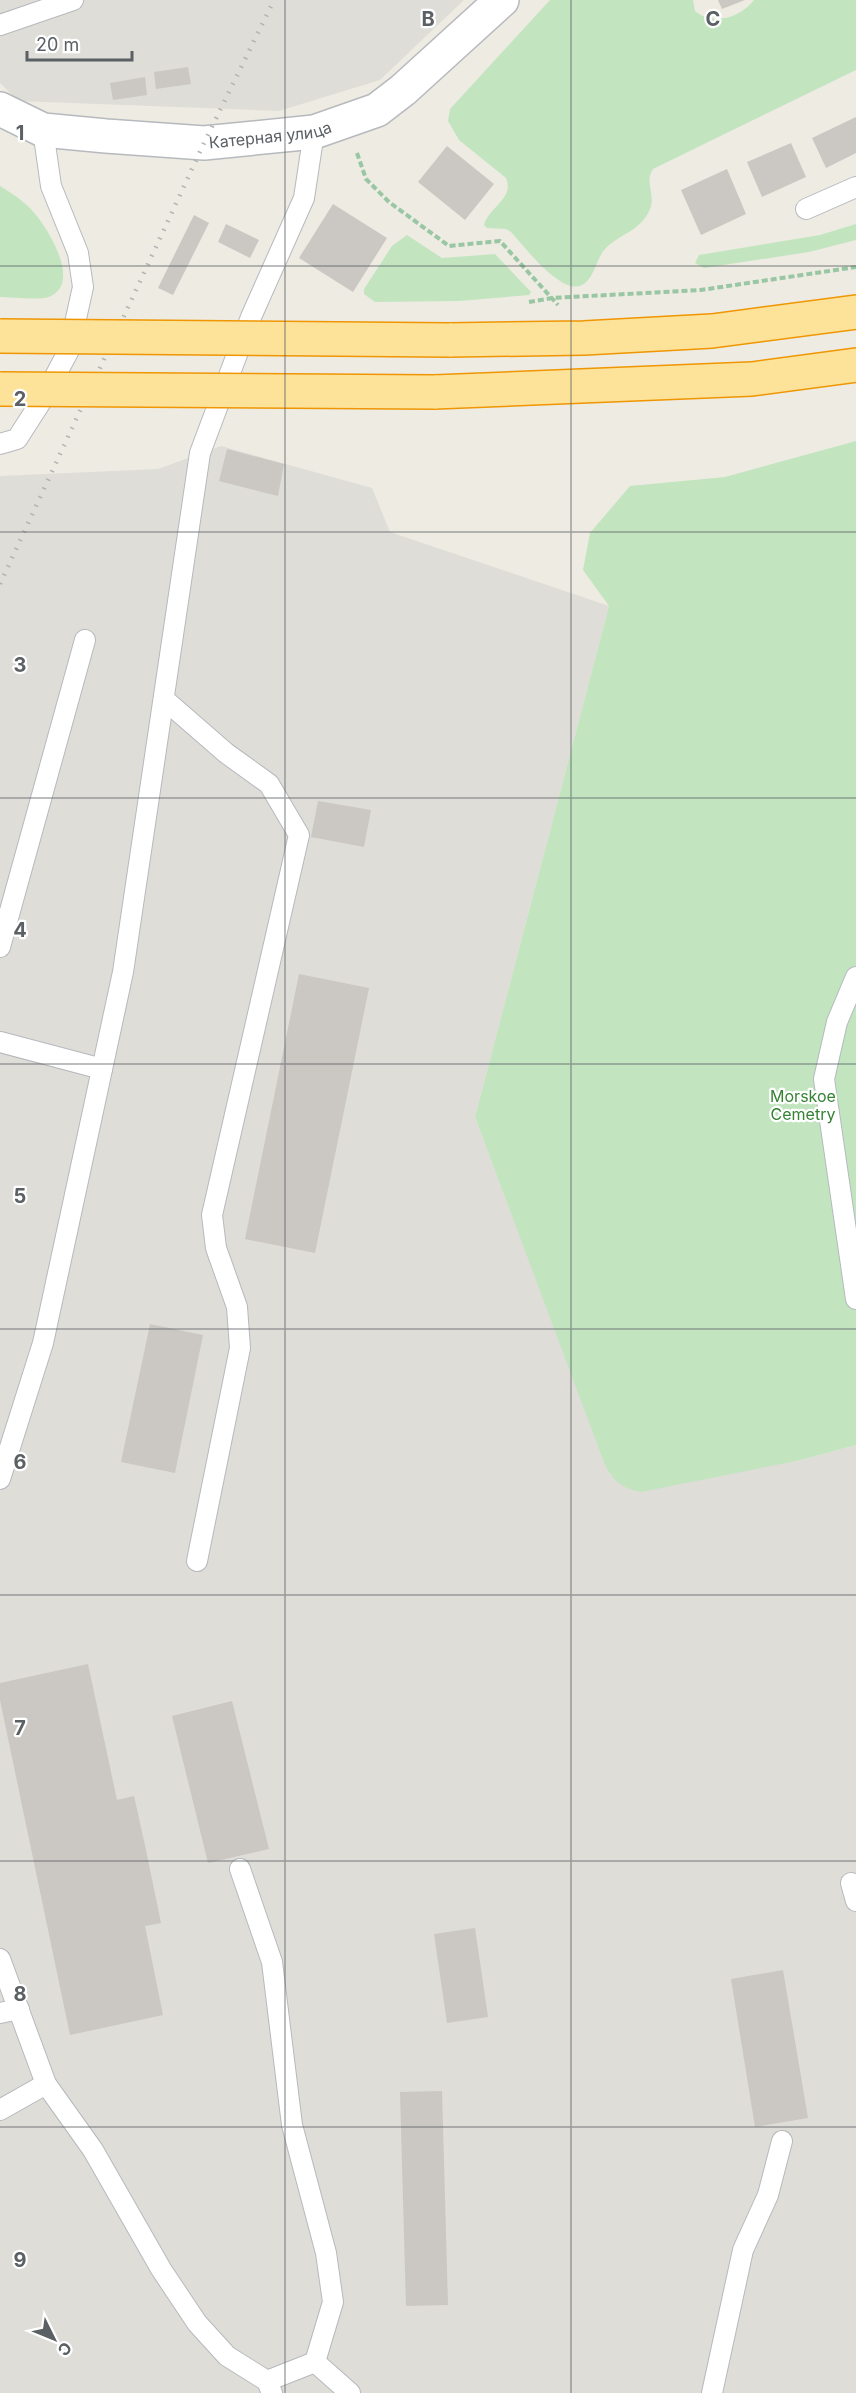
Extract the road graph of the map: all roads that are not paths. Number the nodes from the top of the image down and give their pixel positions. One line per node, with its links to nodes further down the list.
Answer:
1 (74, 0): 3 (lane)
2 (502, 0): 6 (street, Катерная улица)
3 (0, 25)
4 (0, 109): 5 (street, Катерная улица)
5 (43, 130): 6 (street, Катерная улица); 13 (lane)
6 (314, 132): 15 (lane)
7 (856, 187): 8 (lane)
8 (806, 209)
9 (856, 312): 10 (highway, bridge)
10 (0, 336)
11 (856, 365): 12 (highway, bridge)
12 (0, 389)
13 (0, 444)
14 (85, 640): 16 (lane)
15 (165, 700): 19 (lane); 22 (lane)
16 (0, 947)
17 (856, 977): 20 (lane)
18 (0, 1042): 19 (lane)
19 (102, 1069): 21 (lane)
20 (856, 1299)
21 (0, 1479)
22 (197, 1561)
23 (240, 1869): 30 (lane)
24 (0, 1959): 25 (lane)
25 (20, 2009): 26 (lane); 27 (lane)
26 (0, 2013)
27 (46, 2084): 28 (lane); 31 (lane)
28 (0, 2110)
29 (782, 2140): 33 (lane)
30 (315, 2362): 31 (lane); 32 (lane)
31 (269, 2387)
32 (350, 2393)
33 (712, 2393)

